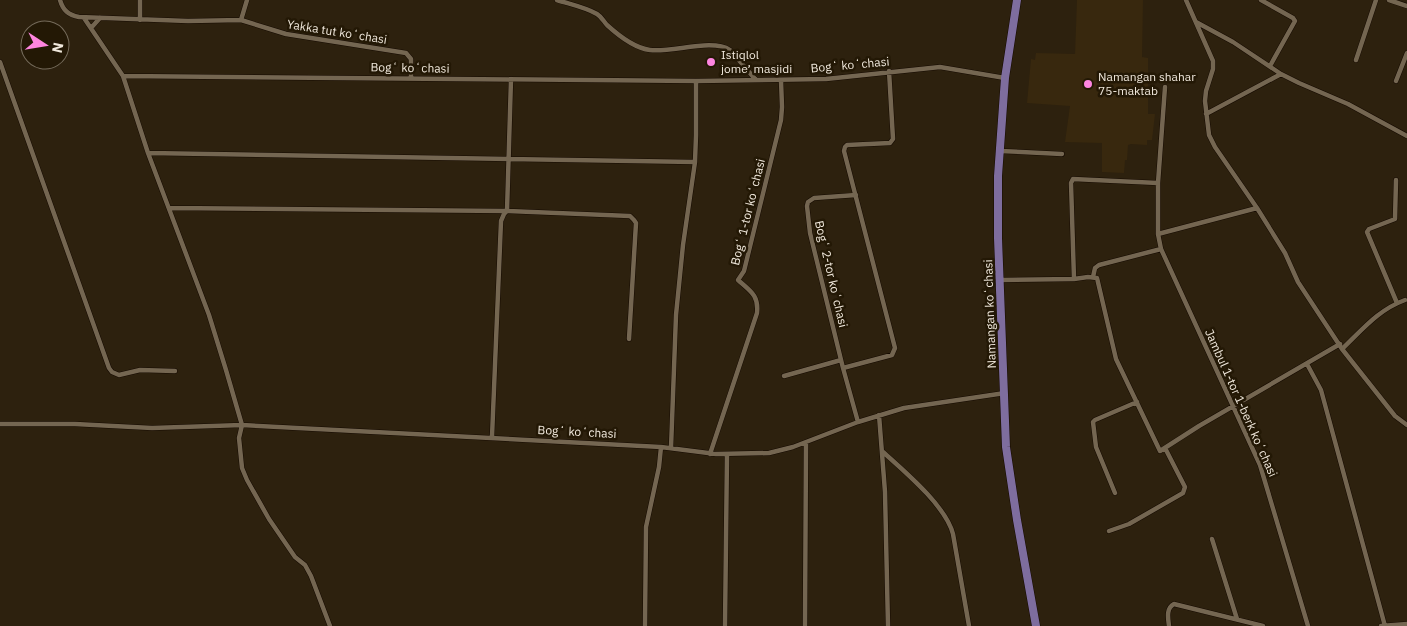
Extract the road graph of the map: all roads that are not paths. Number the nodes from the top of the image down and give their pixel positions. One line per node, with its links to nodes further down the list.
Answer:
1 (60, 0): 11 (street, Yakka tut koʻchasi)
2 (140, 0): 13 (street)
3 (246, 0): 14 (street)
4 (557, 0): 27 (street)
5 (1017, 0): 25 (main road, Namangan koʻchasi)
6 (1186, 0): 15 (street)
7 (1261, 0): 20 (street)
8 (1376, 0): 18 (street)
9 (1388, 0): 10 (street)
10 (1407, 6)
11 (84, 18): 12 (street, Yakka tut koʻchasi); 16 (street)
12 (100, 18): 13 (street, Yakka tut koʻchasi); 16 (street)
13 (140, 20): 14 (street, Yakka tut koʻchasi)
14 (240, 20): 24 (street, Yakka tut koʻchasi)
15 (1196, 22): 20 (street); 32 (street)
16 (91, 28): 23 (street)
17 (1407, 54): 30 (street)
18 (1356, 60)
19 (0, 62): 57 (street)
20 (1270, 66): 22 (street)
21 (889, 71): 25 (street, Bogʻ koʻchasi); 28 (street, Bogʻ koʻchasi); 41 (street)
22 (1281, 74): 32 (street); 33 (street)
23 (123, 76): 24 (street, Bogʻ koʻchasi); 35 (street)
24 (411, 78): 26 (street, Bogʻ koʻchasi)
25 (1005, 78): 34 (main road, Namangan koʻchasi)
26 (511, 79): 29 (street, Bogʻ koʻchasi); 37 (street)
27 (756, 80): 28 (street, Bogʻ koʻchasi); 29 (street, Bogʻ koʻchasi)
28 (781, 80): 73 (street, Bogʻ 1-tor koʻchasi)
29 (696, 81): 38 (street)
30 (1396, 81)
31 (1164, 87): 40 (street)
32 (1206, 114): 43 (street)
33 (1407, 136)
34 (1000, 151): 36 (street); 49 (main road, Namangan koʻchasi)
35 (148, 153): 37 (street); 42 (street)
36 (1062, 154)
37 (509, 159): 38 (street); 44 (street)
38 (695, 162): 70 (street)
39 (1396, 180): 51 (street)
40 (1158, 183): 45 (street); 48 (street)
41 (856, 195): 54 (street, Bogʻ 2-tor koʻchasi); 56 (street)
42 (169, 208): 44 (street); 65 (street)
43 (1258, 208): 45 (street); 53 (street)
44 (507, 211): 52 (street); 67 (street)
45 (1158, 234): 46 (street, Jambul 1-tor 1-berk koʻchasi)
46 (1161, 249): 47 (street); 61 (street, Jambul 1-tor 1-berk koʻchasi)
47 (1093, 277): 48 (street); 60 (street)
48 (1074, 278): 49 (street)
49 (1000, 280): 59 (main road, Namangan koʻchasi)
50 (1405, 300): 51 (street)
51 (1397, 303): 53 (street)
52 (629, 339)
53 (1341, 347): 55 (street); 66 (street)
54 (841, 360): 56 (street, Bogʻ 2-tor koʻchasi); 58 (street)
55 (1307, 364): 61 (street); 90 (street)
56 (843, 368): 63 (street, Bogʻ 2-tor koʻchasi)
57 (175, 371)
58 (784, 376)
59 (1005, 393): 62 (street, Bogʻ koʻchasi); 86 (main road, Namangan koʻchasi)
60 (1137, 402): 71 (street); 75 (street)
61 (1232, 407): 71 (street); 89 (street, Jambul 1-tor 1-berk koʻchasi)
62 (879, 415): 63 (street, Bogʻ koʻchasi); 72 (street)
63 (858, 422): 68 (street, Bogʻ koʻchasi)
64 (0, 424): 65 (street, Bogʻ koʻchasi)
65 (242, 425): 67 (street, Bogʻ koʻchasi); 80 (street)
66 (1407, 426)
67 (492, 438): 69 (street, Bogʻ koʻchasi)
68 (806, 442): 74 (street, Bogʻ koʻchasi); 83 (street)
69 (661, 447): 70 (street, Bogʻ koʻchasi); 81 (street)
70 (671, 448): 73 (street, Bogʻ koʻchasi)
71 (1165, 448): 76 (street)
72 (883, 452): 84 (street); 85 (street)
73 (710, 454): 74 (street, Bogʻ koʻchasi)
74 (727, 454): 82 (street)
75 (1115, 493)
76 (1109, 531)
77 (1212, 539): 78 (street)
78 (1237, 619): 87 (street); 88 (street)
79 (1407, 624): 90 (street)
80 (330, 626)
81 (645, 626)
82 (725, 626)
83 (805, 626)
84 (888, 626)
85 (969, 626)
86 (1036, 626)
87 (1169, 626)
88 (1263, 626)
89 (1308, 626)
90 (1383, 626)

